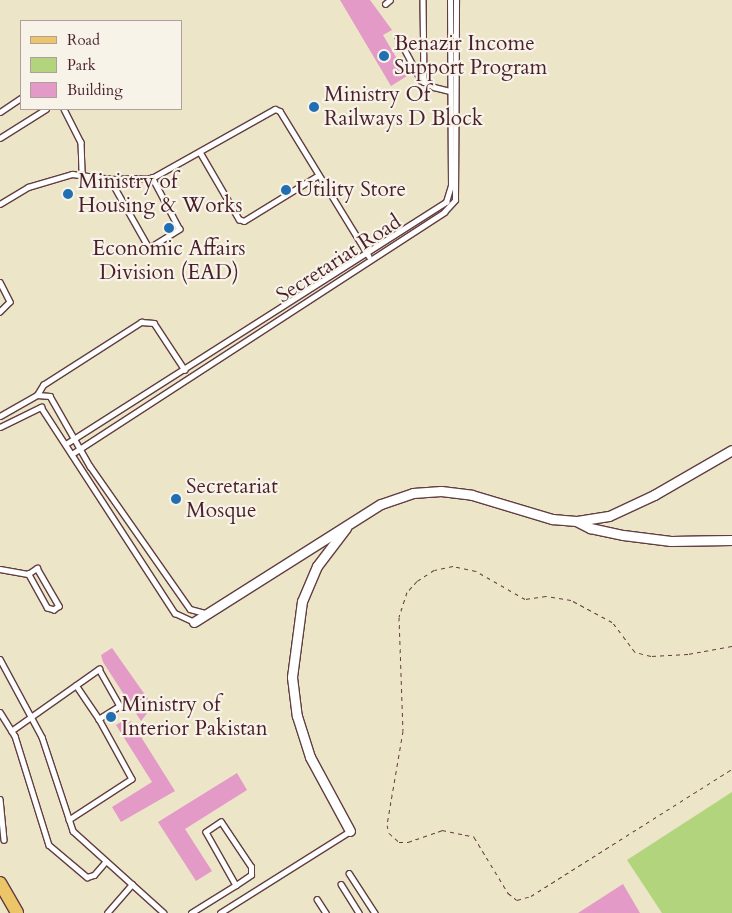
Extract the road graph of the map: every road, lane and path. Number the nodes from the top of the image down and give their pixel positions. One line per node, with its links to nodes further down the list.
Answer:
1 (390, 0): 5 (lane)
2 (423, 0): 7 (lane)
3 (450, 0): 8 (lane, Secretariat Road)
4 (456, 0): 20 (lane, Secretariat Road)
5 (385, 4)
6 (398, 37): 7 (lane)
7 (424, 82): 8 (lane)
8 (450, 91): 20 (lane, Secretariat Road)
9 (20, 99): 12 (lane)
10 (44, 110): 13 (lane)
11 (65, 110): 15 (lane)
12 (0, 112)
13 (0, 138)
14 (200, 152): 16 (lane); 16 (lane); 17 (lane)
15 (82, 174): 18 (lane); 19 (lane)
16 (317, 176): 20 (lane)
17 (152, 178): 18 (lane); 18 (lane)
18 (110, 179)
19 (0, 204)
20 (369, 256): 23 (lane, Secretariat Road); 29 (lane, Secretariat Road)
21 (0, 282): 22 (lane)
22 (0, 312)
23 (185, 370): 24 (lane); 27 (lane, Secretariat Road)
24 (37, 395): 25 (lane); 27 (lane)
25 (0, 416)
26 (0, 427): 28 (lane)
27 (74, 440): 28 (lane, Secretariat Road); 29 (lane)
28 (66, 444): 31 (lane)
29 (80, 449): 31 (lane, Secretariat Road); 37 (lane)
30 (732, 450): 32 (street)
31 (72, 454): 38 (lane)
32 (576, 521): 33 (street); 34 (street)
33 (350, 523): 37 (street); 50 (street)
34 (732, 540)
35 (0, 569): 36 (lane)
36 (28, 574): 36 (lane)
37 (208, 614): 38 (street)
38 (194, 622)
39 (732, 646): 46 (path)
40 (0, 659): 43 (lane)
41 (76, 685): 43 (lane); 44 (lane); 44 (lane)
42 (0, 712): 45 (lane)
43 (32, 714): 45 (lane); 48 (lane)
44 (99, 719): 48 (lane)
45 (11, 731): 53 (lane)
46 (732, 768)
47 (0, 799): 51 (lane)
48 (69, 820): 53 (lane)
49 (0, 822): 51 (lane)
50 (350, 831): 64 (lane)
51 (3, 833): 52 (lane)
52 (4, 840)
53 (106, 861): 56 (lane)
54 (349, 874): 67 (lane)
55 (0, 882): 60 (main road)
56 (132, 884): 61 (lane); 62 (lane)
57 (341, 884): 66 (lane)
58 (236, 885): 58 (lane); 63 (lane)
59 (316, 899): 65 (lane)
60 (17, 913)
61 (107, 913)
62 (164, 913)
63 (191, 913)
64 (220, 913)
65 (326, 913)
66 (359, 913)
67 (375, 913)

